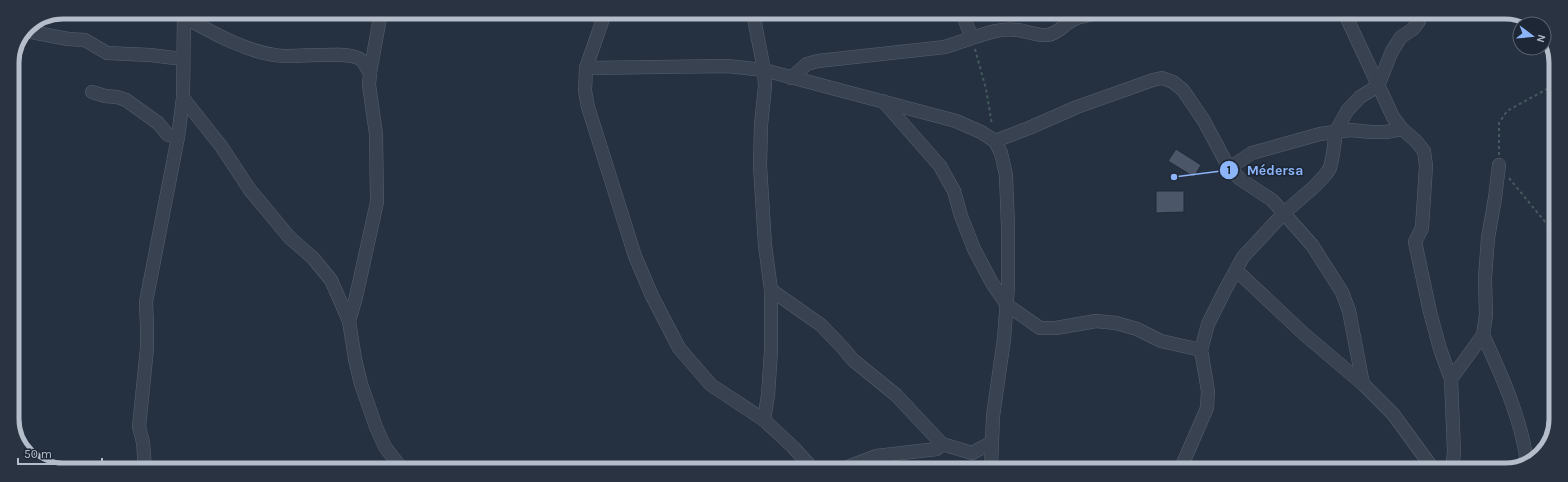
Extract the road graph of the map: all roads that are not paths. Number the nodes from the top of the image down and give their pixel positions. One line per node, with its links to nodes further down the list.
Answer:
1 (184, 19): 12 (street)
2 (192, 19): 15 (street)
3 (380, 19): 15 (street)
4 (603, 19): 13 (street)
5 (754, 19): 14 (street)
6 (964, 19): 11 (street)
7 (1076, 19): 11 (street)
8 (1347, 19): 17 (street)
9 (1420, 19): 17 (street)
10 (32, 32): 12 (street)
11 (972, 38): 16 (street)
12 (182, 59): 19 (street)
13 (586, 68): 14 (street); 36 (street)
14 (764, 70): 16 (street); 29 (street)
15 (370, 73): 31 (street)
16 (791, 78): 20 (street)
17 (1378, 86): 21 (street); 22 (street)
18 (92, 92): 23 (street)
19 (182, 98): 23 (street); 31 (street)
20 (883, 101): 24 (street); 30 (street)
21 (1402, 129): 22 (street); 34 (street)
22 (1336, 131): 26 (street); 27 (street)
23 (178, 137): 40 (street)
24 (995, 141): 26 (street); 30 (street)
25 (1500, 166): 32 (street)
26 (1229, 168): 27 (street)
27 (1284, 213): 28 (street); 35 (street)
28 (1236, 270): 33 (street); 35 (street)
29 (771, 290): 36 (street); 38 (street)
30 (1007, 305): 33 (street); 37 (street)
31 (349, 321): 41 (street)
32 (1483, 335): 34 (street); 39 (street)
33 (1201, 350): 45 (street)
34 (1451, 379): 47 (street)
35 (1364, 384): 46 (street)
36 (764, 420): 42 (street)
37 (991, 443): 38 (street); 44 (street)
38 (942, 444): 43 (street)
39 (1526, 457)
40 (145, 463)
41 (397, 463)
42 (808, 463)
43 (858, 463)
44 (991, 463)
45 (1183, 463)
46 (1429, 463)
47 (1453, 463)

